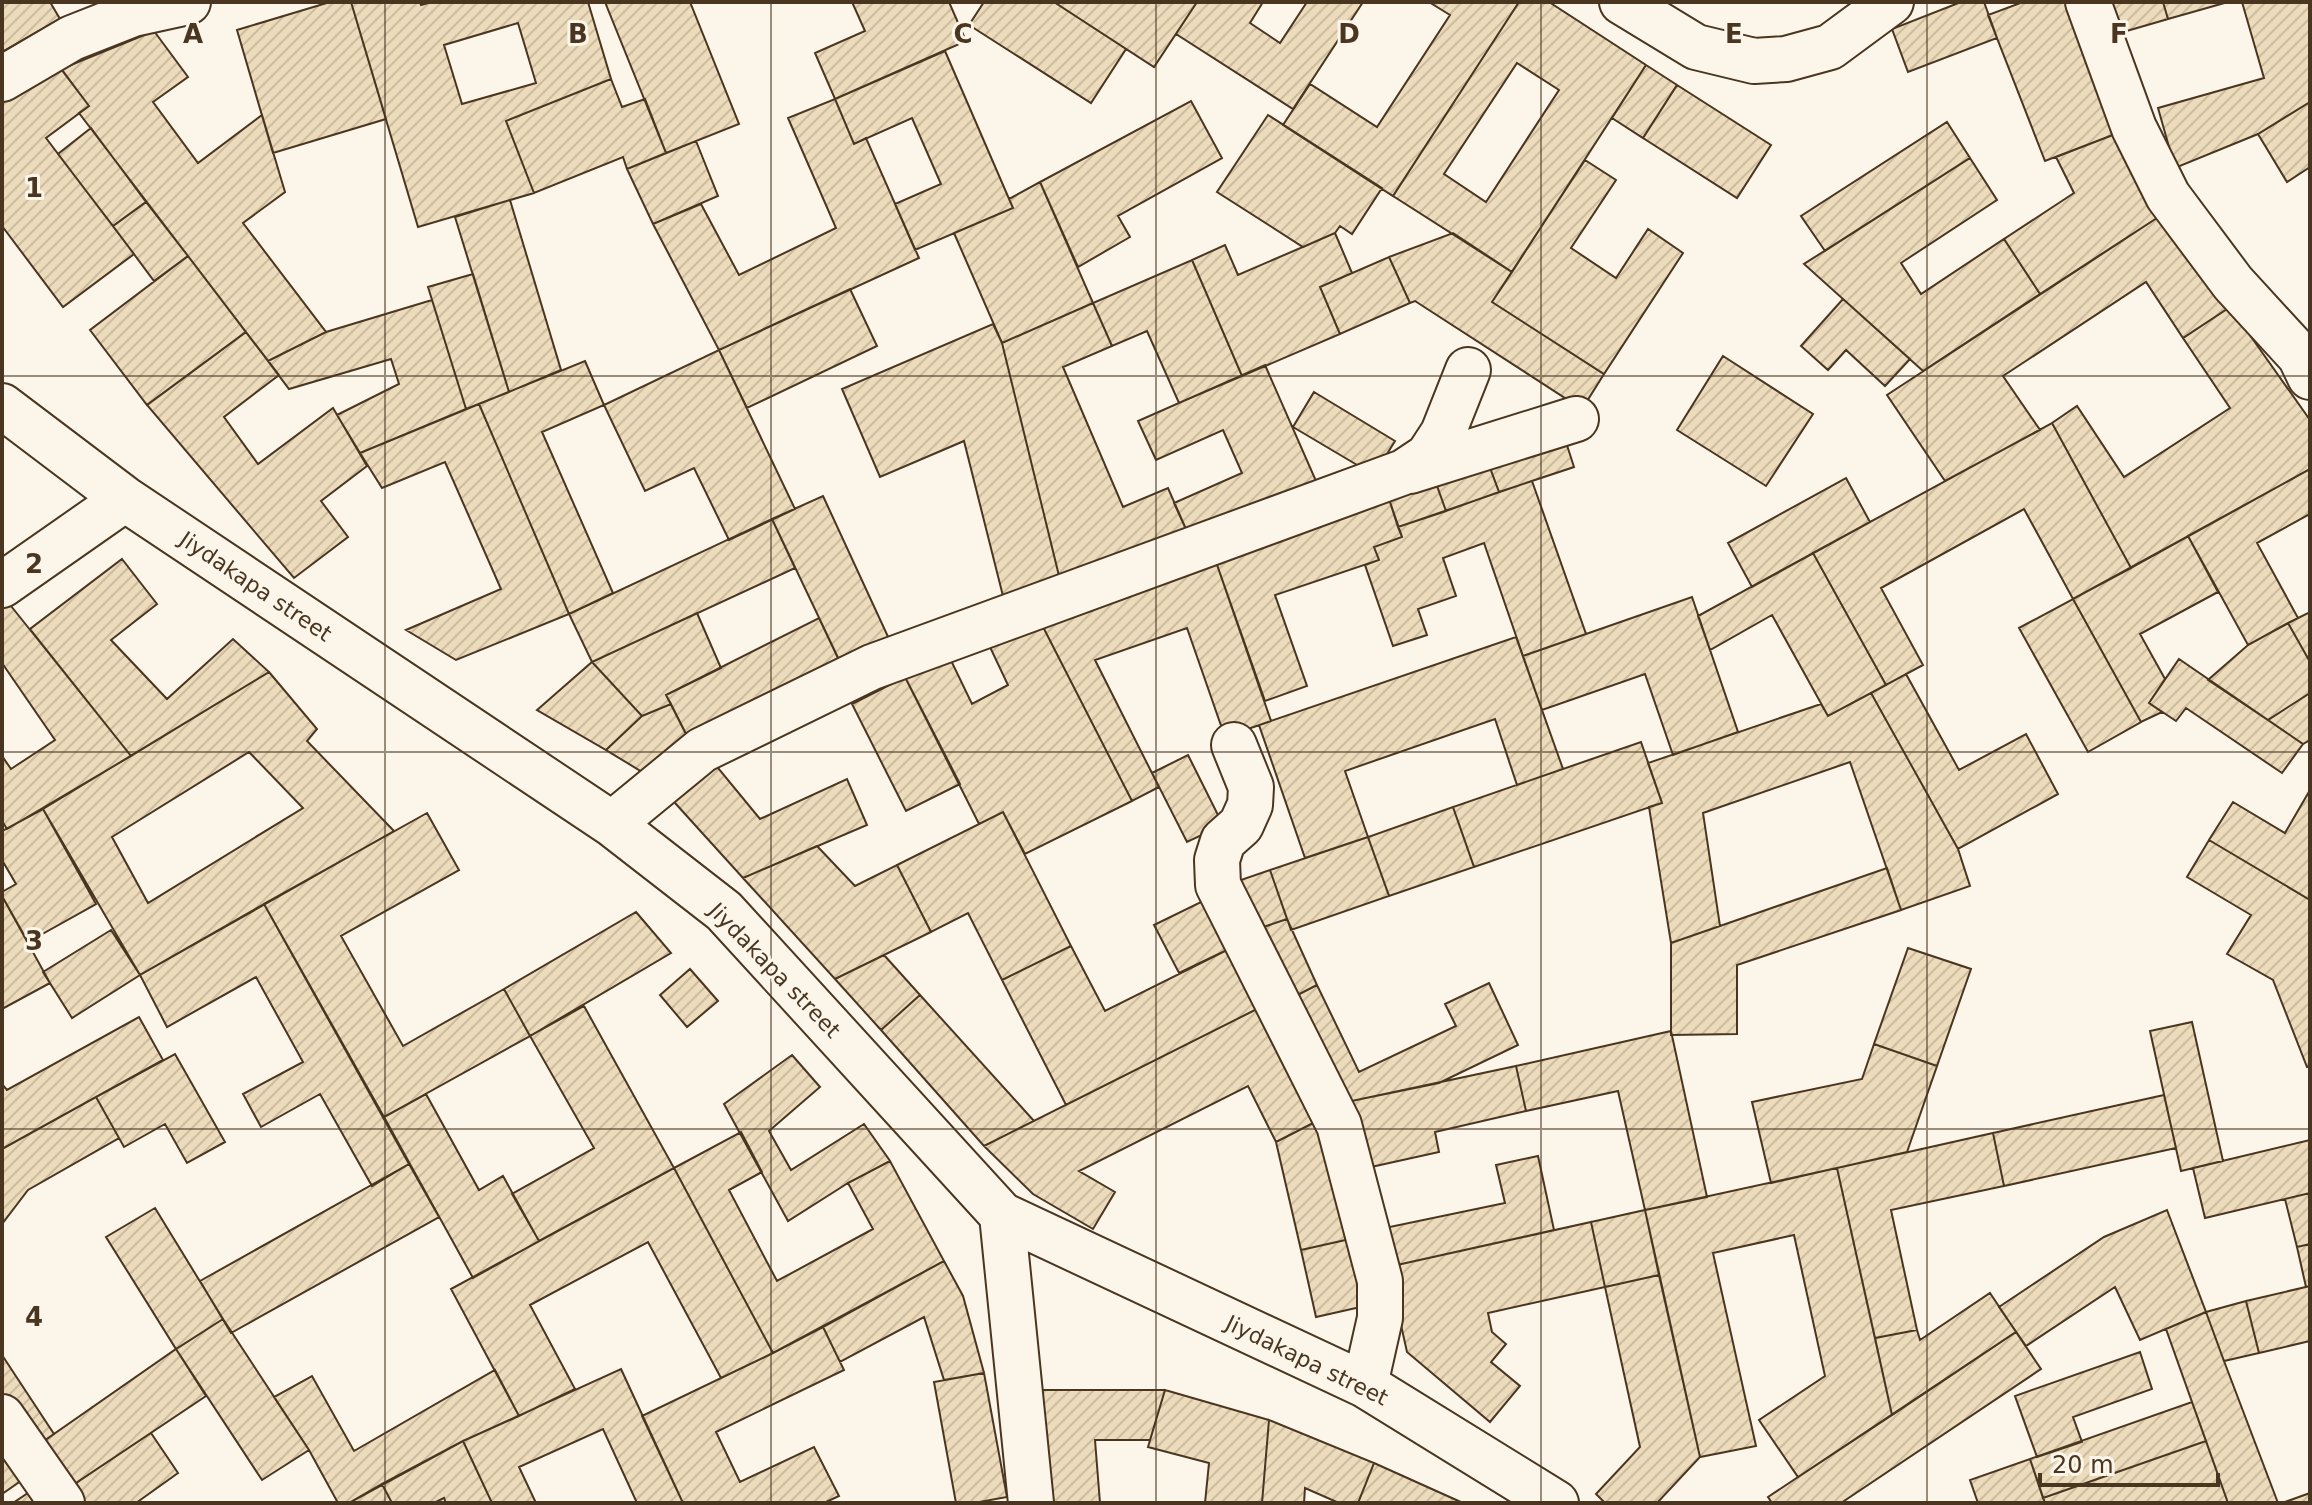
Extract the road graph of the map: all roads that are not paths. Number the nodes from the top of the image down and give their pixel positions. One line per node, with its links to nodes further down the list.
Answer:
1 (188, 2): 5 (street)
2 (1622, 2): 3 (street)
3 (1891, 2)
4 (2088, 2): 6 (street)
5 (2, 79)
6 (2307, 361)
7 (1468, 370): 10 (street)
8 (2, 406): 11 (street, Jiydakapa street)
9 (1576, 419): 10 (street)
10 (1404, 472): 14 (street)
11 (125, 499): 12 (street); 14 (street, Jiydakapa street)
12 (2, 585)
13 (1234, 745): 16 (street)
14 (612, 824): 15 (street, Jiydakapa street)
15 (1002, 1215): 16 (street, Jiydakapa street); 19 (street)
16 (1365, 1385): 20 (street, Jiydakapa street)
17 (2, 1417): 18 (street)
18 (62, 1503)
19 (1031, 1503)
20 (1556, 1503)

